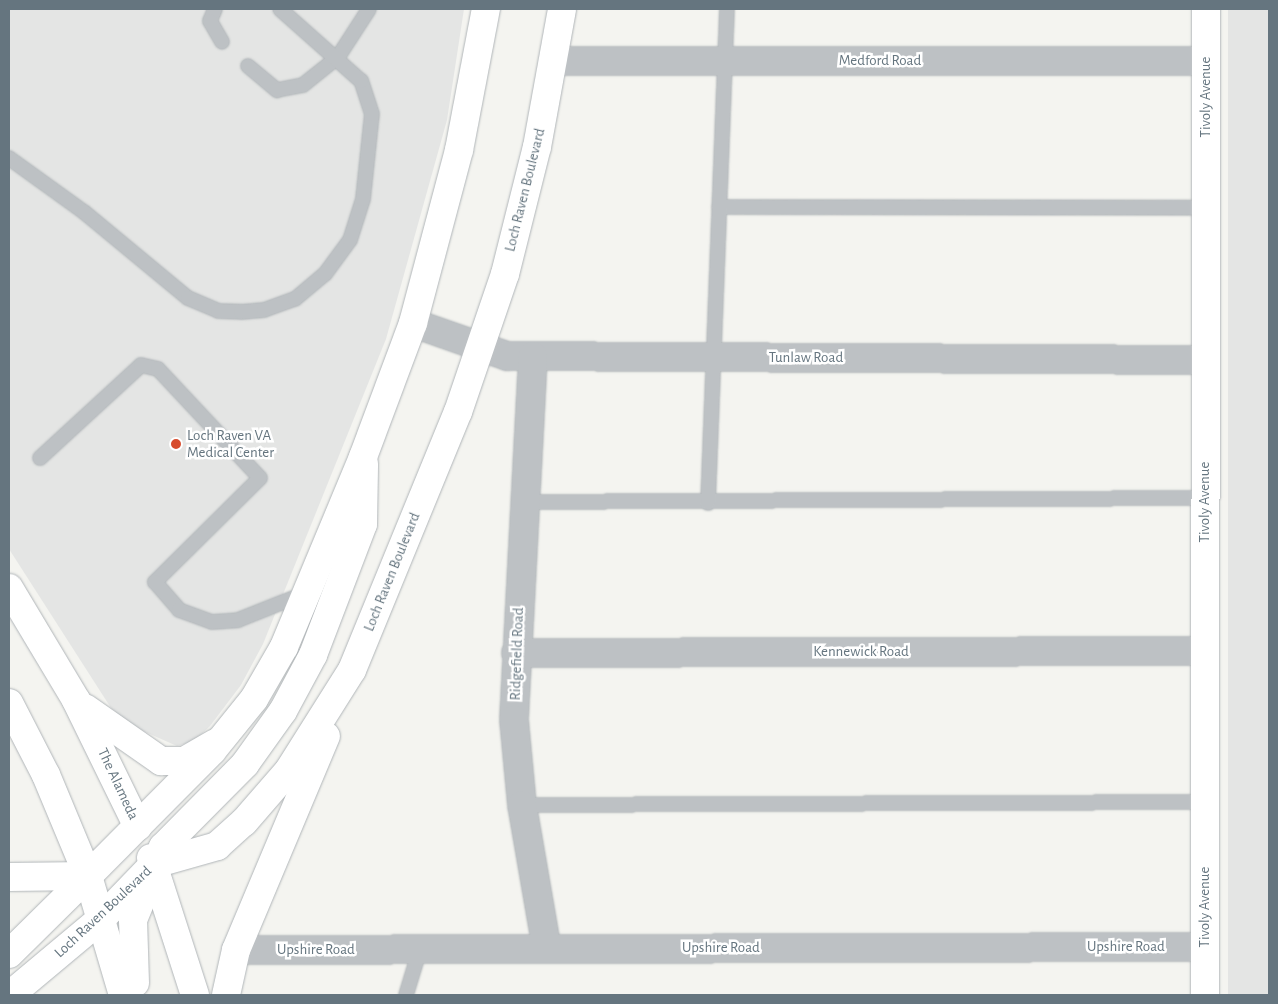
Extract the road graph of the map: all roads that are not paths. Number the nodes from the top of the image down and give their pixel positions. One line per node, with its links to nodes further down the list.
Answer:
1 (215, 9): 8 (lane)
2 (280, 9): 9 (lane)
3 (369, 9): 9 (lane)
4 (486, 9): 17 (main road)
5 (562, 9): 10 (main road, Loch Raven Boulevard)
6 (728, 9): 11 (lane)
7 (1206, 9): 12 (main road, Tivoly Avenue)
8 (222, 42)
9 (338, 57): 13 (lane); 14 (lane)
10 (555, 61): 11 (street, Medford Road); 18 (main road, Loch Raven Boulevard)
11 (725, 61): 12 (street, Medford Road); 15 (lane)
12 (1206, 61): 16 (main road, Tivoly Avenue)
13 (248, 66)
14 (9, 158)
15 (719, 207): 16 (lane); 20 (lane)
16 (1205, 208): 21 (main road, Tivoly Avenue)
17 (413, 323): 18 (street, Tunlaw Road); 22 (main road)
18 (481, 348): 19 (street, Tunlaw Road); 31 (main road, Loch Raven Boulevard)
19 (533, 356): 20 (street, Tunlaw Road); 25 (street, Ridgefield Road)
20 (712, 357): 21 (street, Tunlaw Road); 26 (lane)
21 (1205, 360): 24 (main road, Tivoly Avenue)
22 (363, 457): 28 (main road); 38 (main road)
23 (40, 458): 28 (lane)
24 (1205, 498): 26 (lane); 29 (main road, Tivoly Avenue)
25 (523, 502): 26 (lane); 30 (street, Ridgefield Road)
26 (708, 503)
27 (9, 588): 32 (main road, The Alameda)
28 (306, 593): 34 (main road)
29 (1205, 651): 30 (street, Kennewick Road); 35 (main road, Tivoly Avenue)
30 (516, 653): 36 (street, Ridgefield Road)
31 (352, 670): 38 (main road, Loch Raven Boulevard); 45 (main road)
32 (76, 700): 34 (main road); 37 (main road, The Alameda)
33 (9, 703): 39 (main road)
34 (233, 727): 37 (main road)
35 (1205, 802): 36 (lane); 42 (main road, Tivoly Avenue)
36 (522, 805): 44 (street, Ridgefield Road)
37 (138, 826): 38 (main road, The Alameda); 39 (main road)
38 (154, 864): 41 (main road, Loch Raven Boulevard); 49 (main road); 50 (main road, The Alameda)
39 (88, 876): 40 (main road); 41 (main road); 46 (main road)
40 (9, 877)
41 (102, 918): 47 (main road, Loch Raven Boulevard); 48 (main road)
42 (1205, 947): 44 (street, Upshire Road); 53 (main road, Tivoly Avenue)
43 (420, 949): 44 (street, Upshire Road); 45 (street, Upshire Road); 52 (lane)
44 (547, 949)
45 (236, 950): 51 (main road)
46 (9, 954)
47 (10, 995)
48 (124, 995)
49 (136, 995)
50 (195, 995)
51 (226, 995)
52 (406, 995)
53 (1205, 995)

